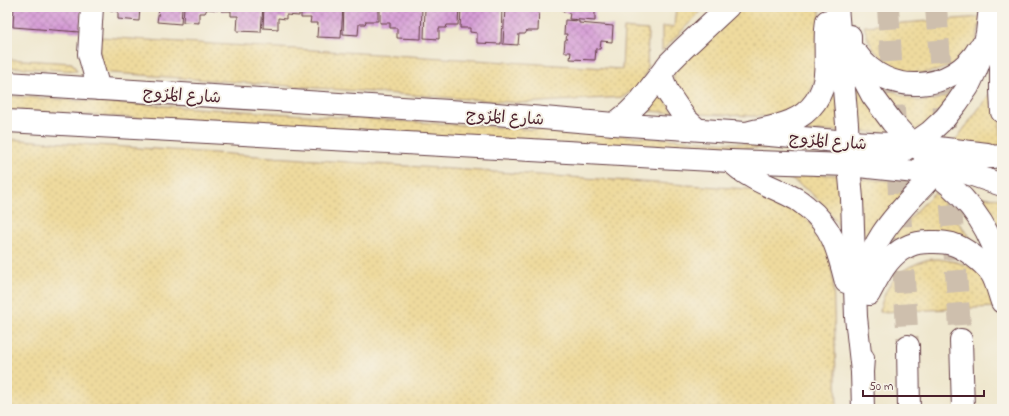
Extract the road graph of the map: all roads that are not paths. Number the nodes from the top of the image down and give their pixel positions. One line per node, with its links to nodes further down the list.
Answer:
1 (92, 7): 13 (main road)
2 (728, 7): 11 (main road)
3 (830, 7): 18 (main road)
4 (838, 7): 19 (main road)
5 (846, 7): 9 (main road)
6 (990, 7): 8 (main road)
7 (995, 7): 10 (main road)
8 (986, 33): 9 (main road); 20 (main road)
9 (850, 45): 20 (main road)
10 (1002, 64): 14 (main road)
11 (661, 75): 16 (main road); 17 (main road)
12 (7, 83): 13 (main road, شارع المُرُوج)
13 (99, 89): 16 (main road, شارع المُرُوج)
14 (1002, 112)
15 (7, 121): 22 (main road, شارع المُرُوج)
16 (614, 124): 17 (main road, شارع المُرُوج)
17 (696, 129): 18 (main road, شارع المُرُوج)
18 (746, 133): 19 (main road, شارع المُرُوج)
19 (848, 142): 20 (main road, شارع المُرُوج); 23 (main road)
20 (906, 149): 21 (main road, شارع المُرُوج); 23 (main road); 24 (main road)
21 (1002, 156): 24 (main road)
22 (730, 161): 23 (main road, شارع المُرُوج); 29 (main road)
23 (849, 165): 24 (main road, شارع المُرُوج); 29 (main road)
24 (941, 169): 25 (main road, شارع المُرُوج); 26 (main road); 27 (main road)
25 (1002, 185)
26 (1002, 282)
27 (867, 298): 28 (main road); 32 (main road)
28 (1002, 302)
29 (856, 317): 32 (main road)
30 (961, 340): 35 (main road)
31 (908, 346): 34 (main road)
32 (862, 372): 33 (main road)
33 (863, 409)
34 (910, 409)
35 (963, 409)

